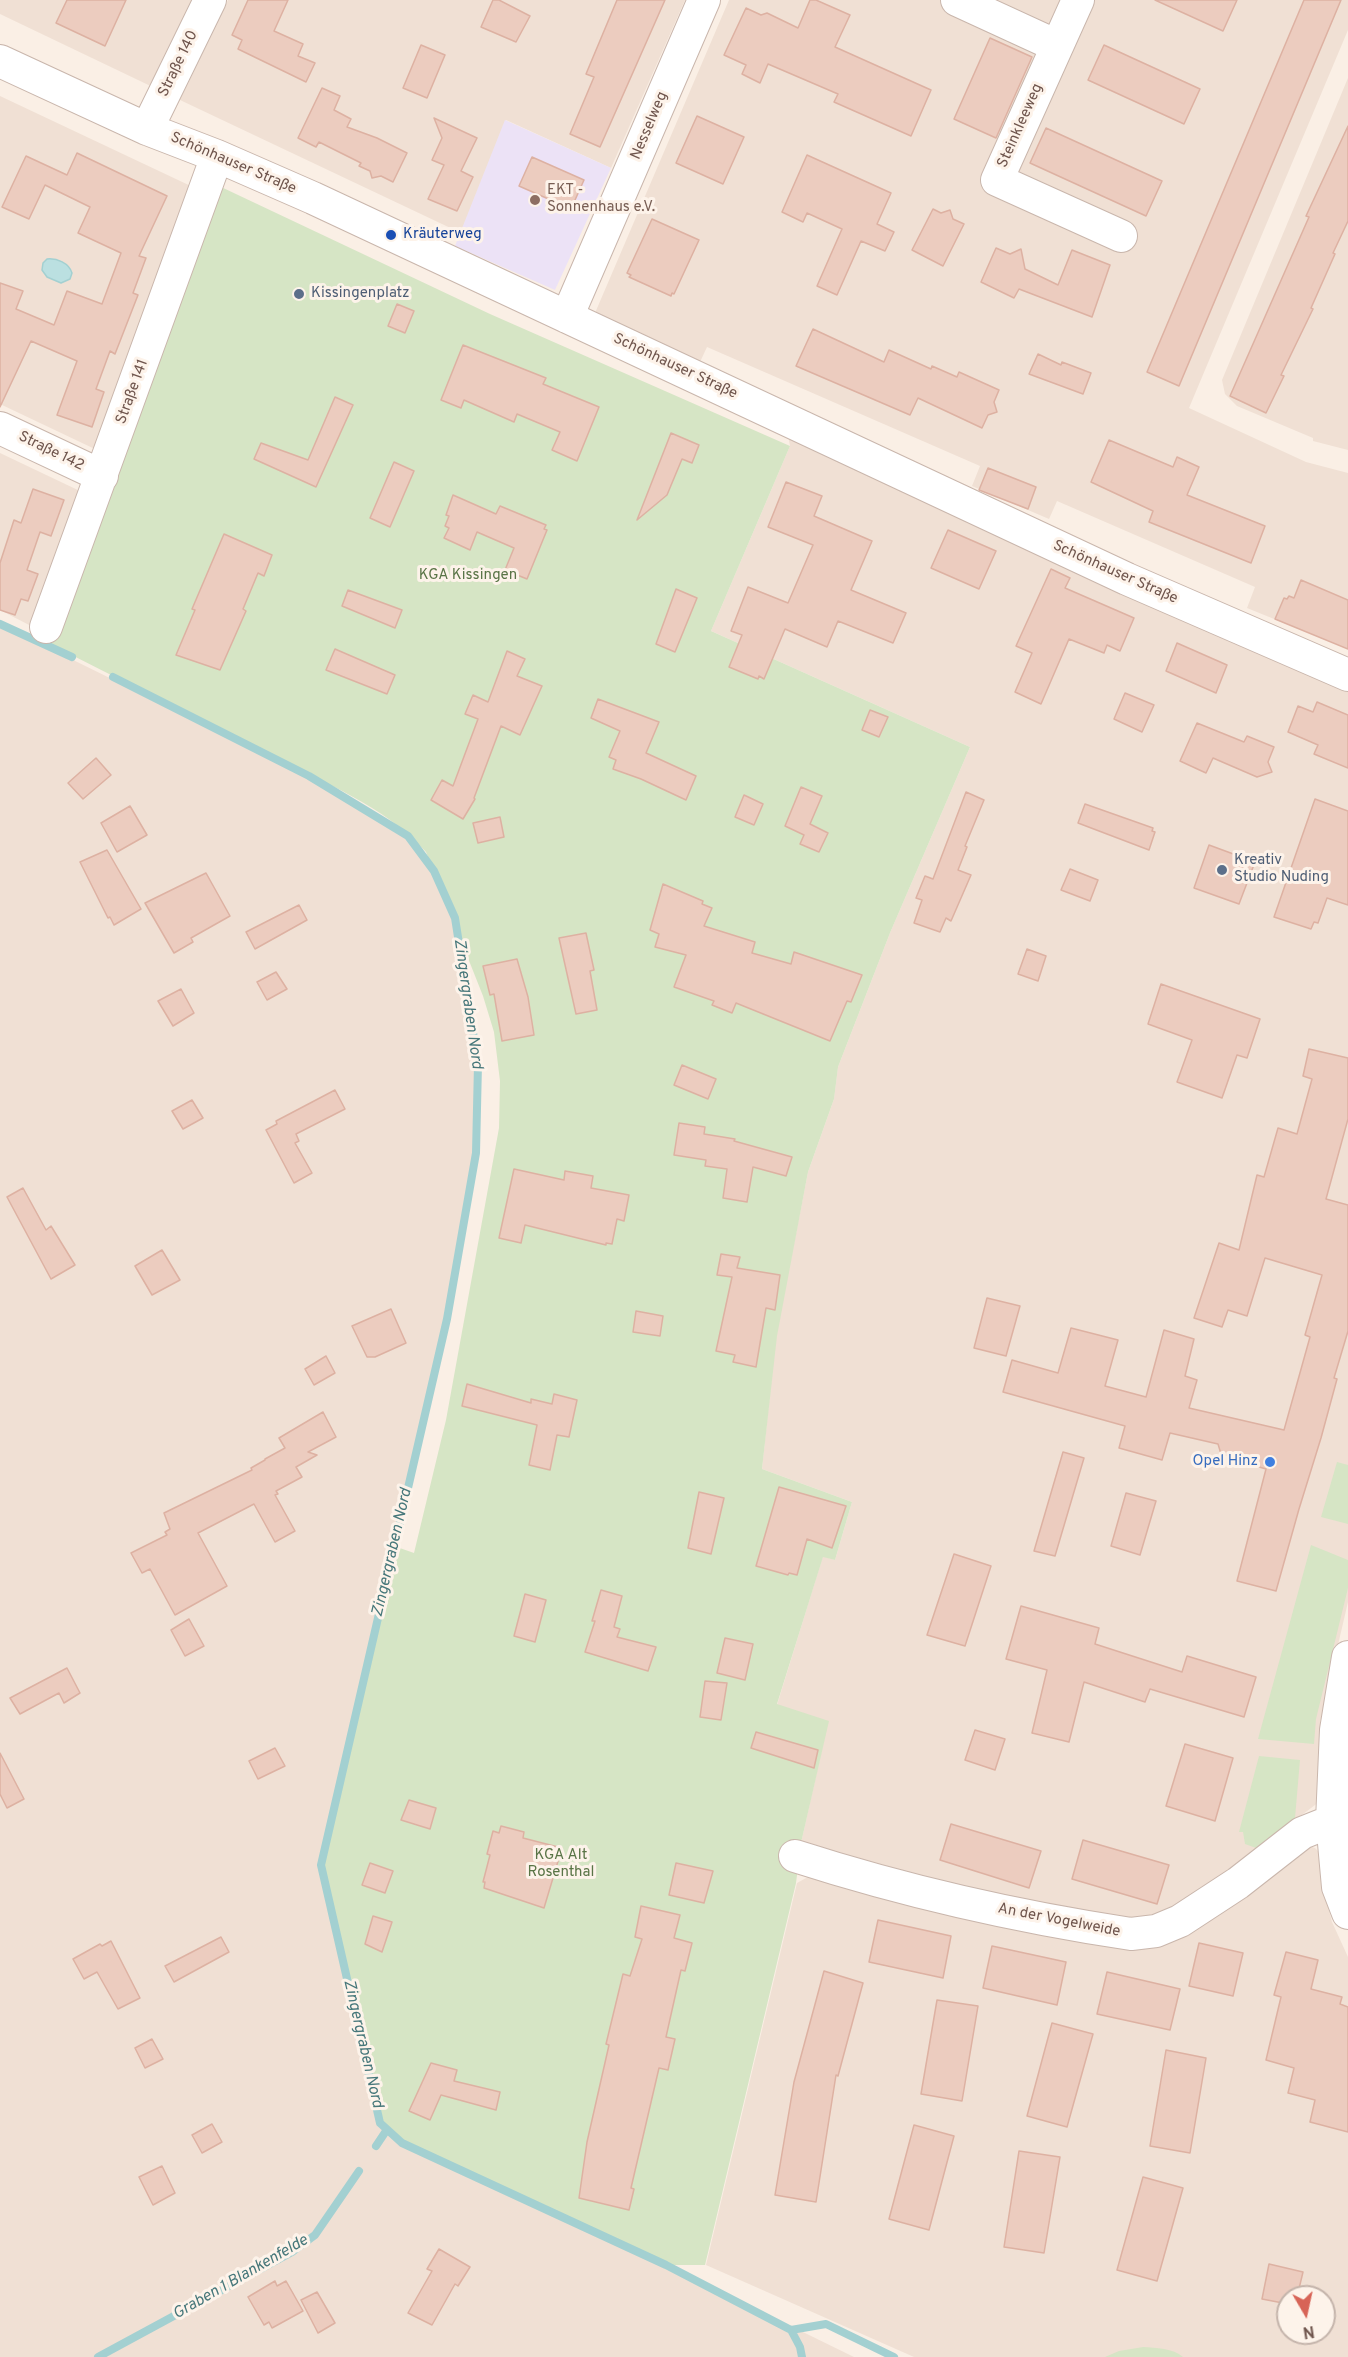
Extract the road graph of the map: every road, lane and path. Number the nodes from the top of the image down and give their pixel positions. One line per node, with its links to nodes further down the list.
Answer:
1 (210, 0): 7 (street, Straße 140)
2 (704, 0): 10 (street, Nesselweg)
3 (957, 0): 5 (street)
4 (1078, 0): 5 (street, Steinkleeweg)
5 (1057, 46): 9 (street, Steinkleeweg)
6 (0, 61): 7 (street, Schönhauser Straße)
7 (147, 129): 8 (street, Schönhauser Straße)
8 (217, 156): 10 (street, Schönhauser Straße); 12 (street, Straße 141)
9 (1121, 236)
10 (567, 317): 14 (street, Schönhauser Straße)
11 (0, 428): 12 (street, Straße 142)
12 (102, 476): 13 (street, Straße 141)
13 (46, 627)
14 (1348, 675)
15 (1348, 1661): 16 (street)
16 (1342, 1731): 17 (street)
17 (1332, 1821): 18 (street, An der Vogelweide); 19 (street)
18 (795, 1856)
19 (1348, 1913)

